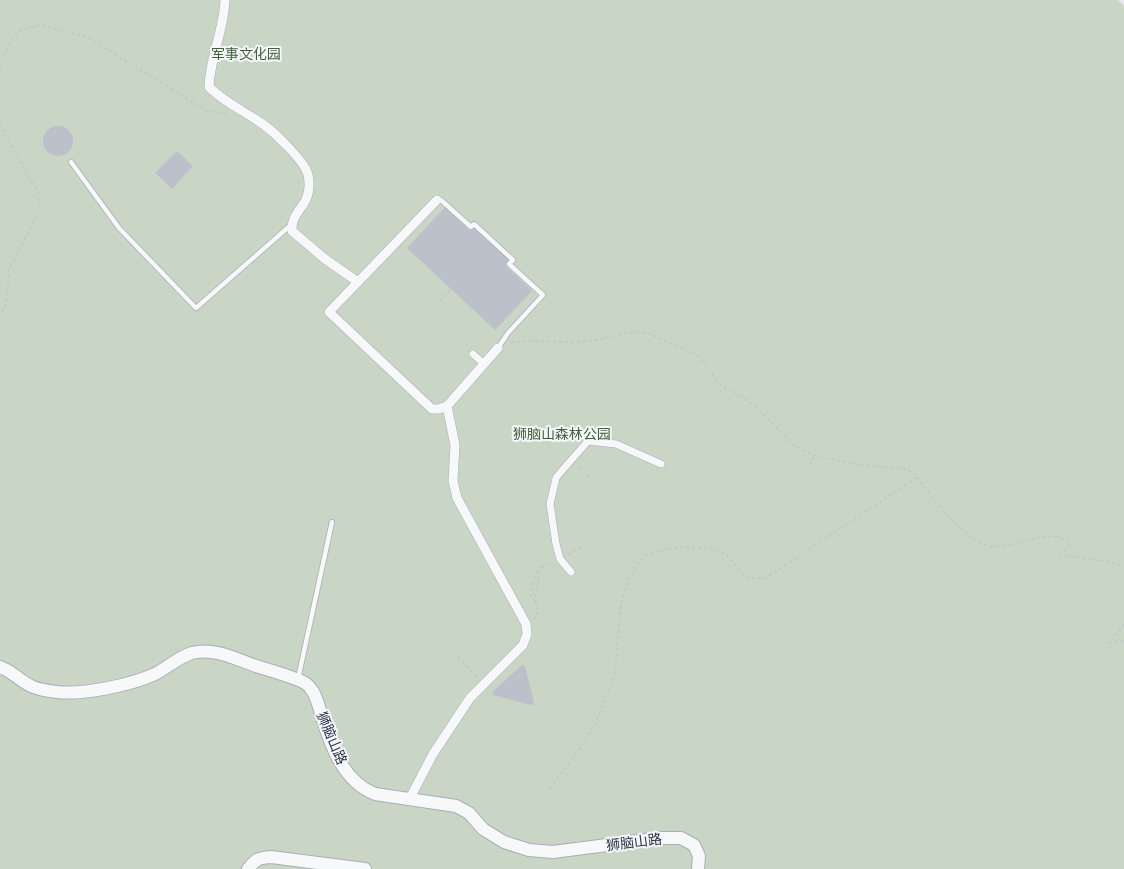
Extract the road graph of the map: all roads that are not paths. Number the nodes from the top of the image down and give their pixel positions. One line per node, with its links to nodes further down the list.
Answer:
1 (224, 0): 4 (street)
2 (71, 162): 4 (lane)
3 (437, 200): 5 (street); 6 (lane)
4 (292, 224): 5 (street)
5 (358, 282): 9 (street)
6 (498, 348): 8 (street)
7 (473, 354): 8 (street)
8 (484, 364): 9 (street)
9 (447, 406): 15 (street)
10 (661, 464): 12 (street)
11 (332, 522): 14 (lane)
12 (571, 572)
13 (0, 667): 14 (street, 狮脑山路)
14 (298, 679): 15 (street, 狮脑山路)
15 (410, 798): 18 (street, 狮脑山路)
16 (248, 869): 17 (street)
17 (365, 869)
18 (698, 869)

